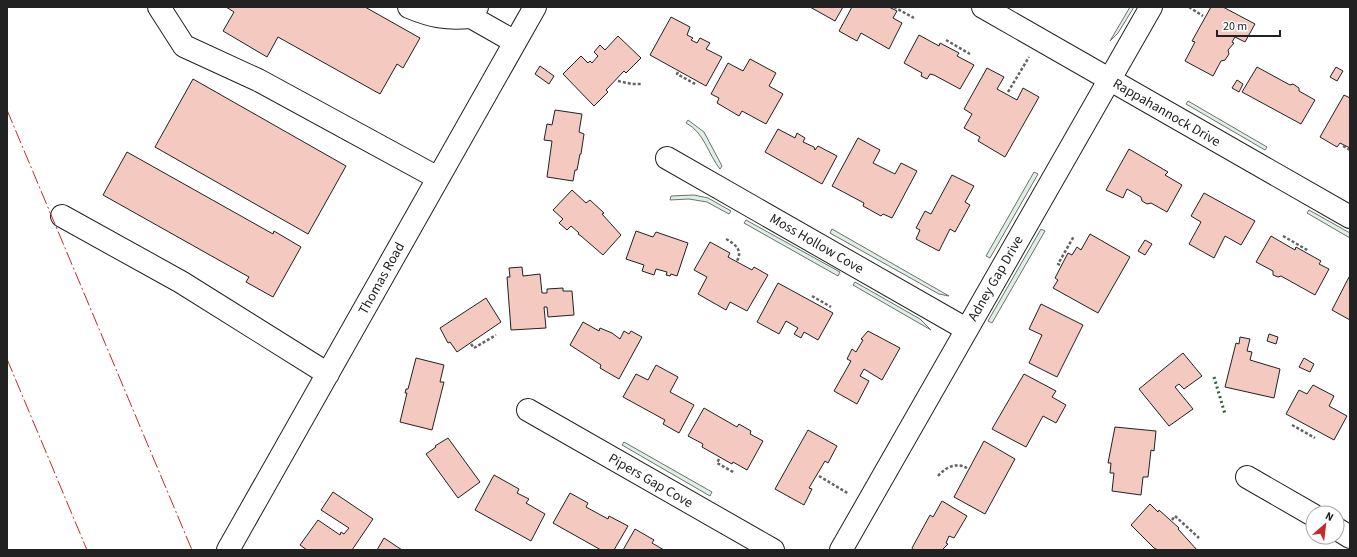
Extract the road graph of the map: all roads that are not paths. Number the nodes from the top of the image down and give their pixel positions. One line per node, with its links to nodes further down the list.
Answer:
1 (159, 7): 10 (street)
2 (409, 7): 6 (street)
3 (535, 7): 7 (street, Thomas Road)
4 (984, 7): 8 (street, Rappahannock Drive)
5 (1151, 7): 8 (street, Adney Gap Drive)
6 (474, 12): 7 (street)
7 (515, 42): 10 (street, Thomas Road)
8 (1109, 79): 12 (street, Rappahannock Drive); 13 (street, Adney Gap Drive)
9 (667, 158): 13 (street, Moss Hollow Cove)
10 (438, 178): 14 (street, Thomas Road)
11 (62, 216): 14 (street)
12 (1350, 217)
13 (966, 329): 20 (street, Adney Gap Drive)
14 (328, 374): 18 (street, Thomas Road)
15 (528, 410): 19 (street, Pipers Gap Cove)
16 (1247, 477): 17 (street)
17 (1305, 511)
18 (228, 550)
19 (773, 550)
20 (840, 550)

